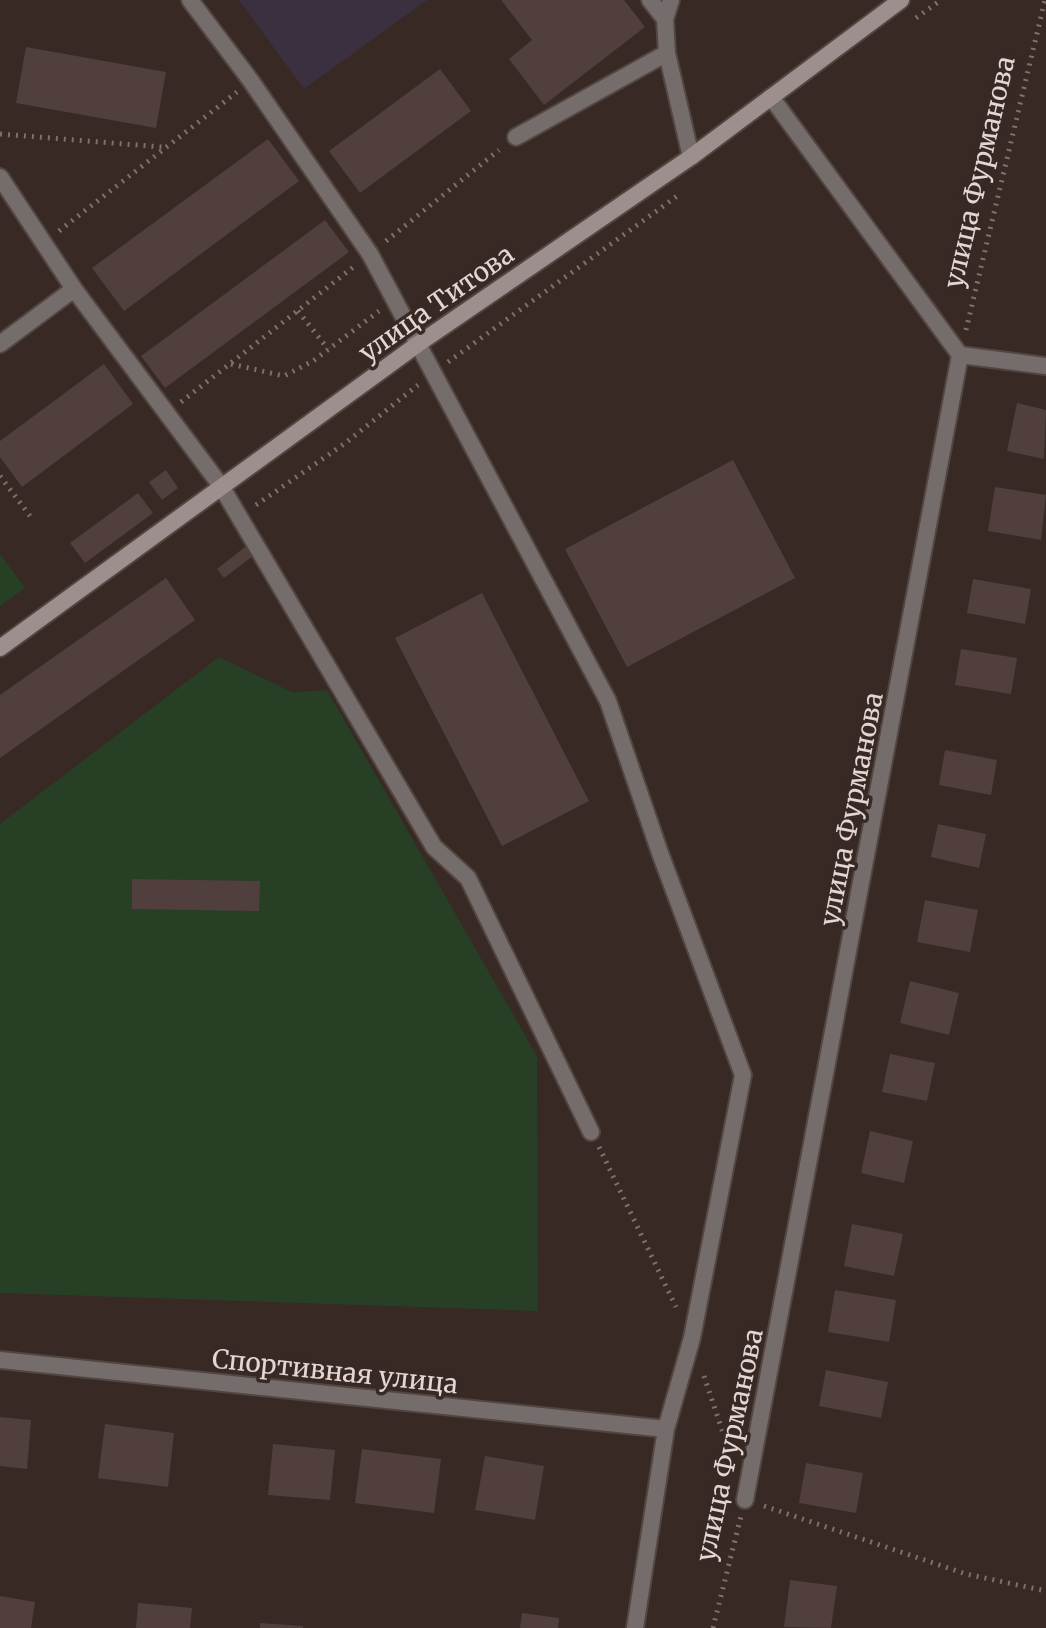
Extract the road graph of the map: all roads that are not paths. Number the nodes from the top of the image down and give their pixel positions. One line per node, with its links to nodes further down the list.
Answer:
1 (190, 0): 13 (street)
2 (650, 0): 5 (street)
3 (671, 0): 5 (street)
4 (901, 0): 7 (street, улица Титова)
5 (665, 19): 6 (street)
6 (667, 53): 8 (street); 9 (street)
7 (771, 97): 9 (street, улица Титова); 14 (street)
8 (516, 137)
9 (691, 157): 13 (street, улица Титова)
10 (0, 177): 11 (street)
11 (74, 289): 12 (street); 16 (street)
12 (0, 344)
13 (418, 344): 16 (street, улица Титова); 20 (street)
14 (960, 355): 15 (street); 21 (street, улица Фурманова)
15 (1046, 366)
16 (221, 486): 17 (street, улица Титова); 18 (street)
17 (0, 648)
18 (591, 1132)
19 (0, 1360): 20 (street, Спортивная улица)
20 (666, 1429): 22 (street)
21 (745, 1500)
22 (635, 1628)

